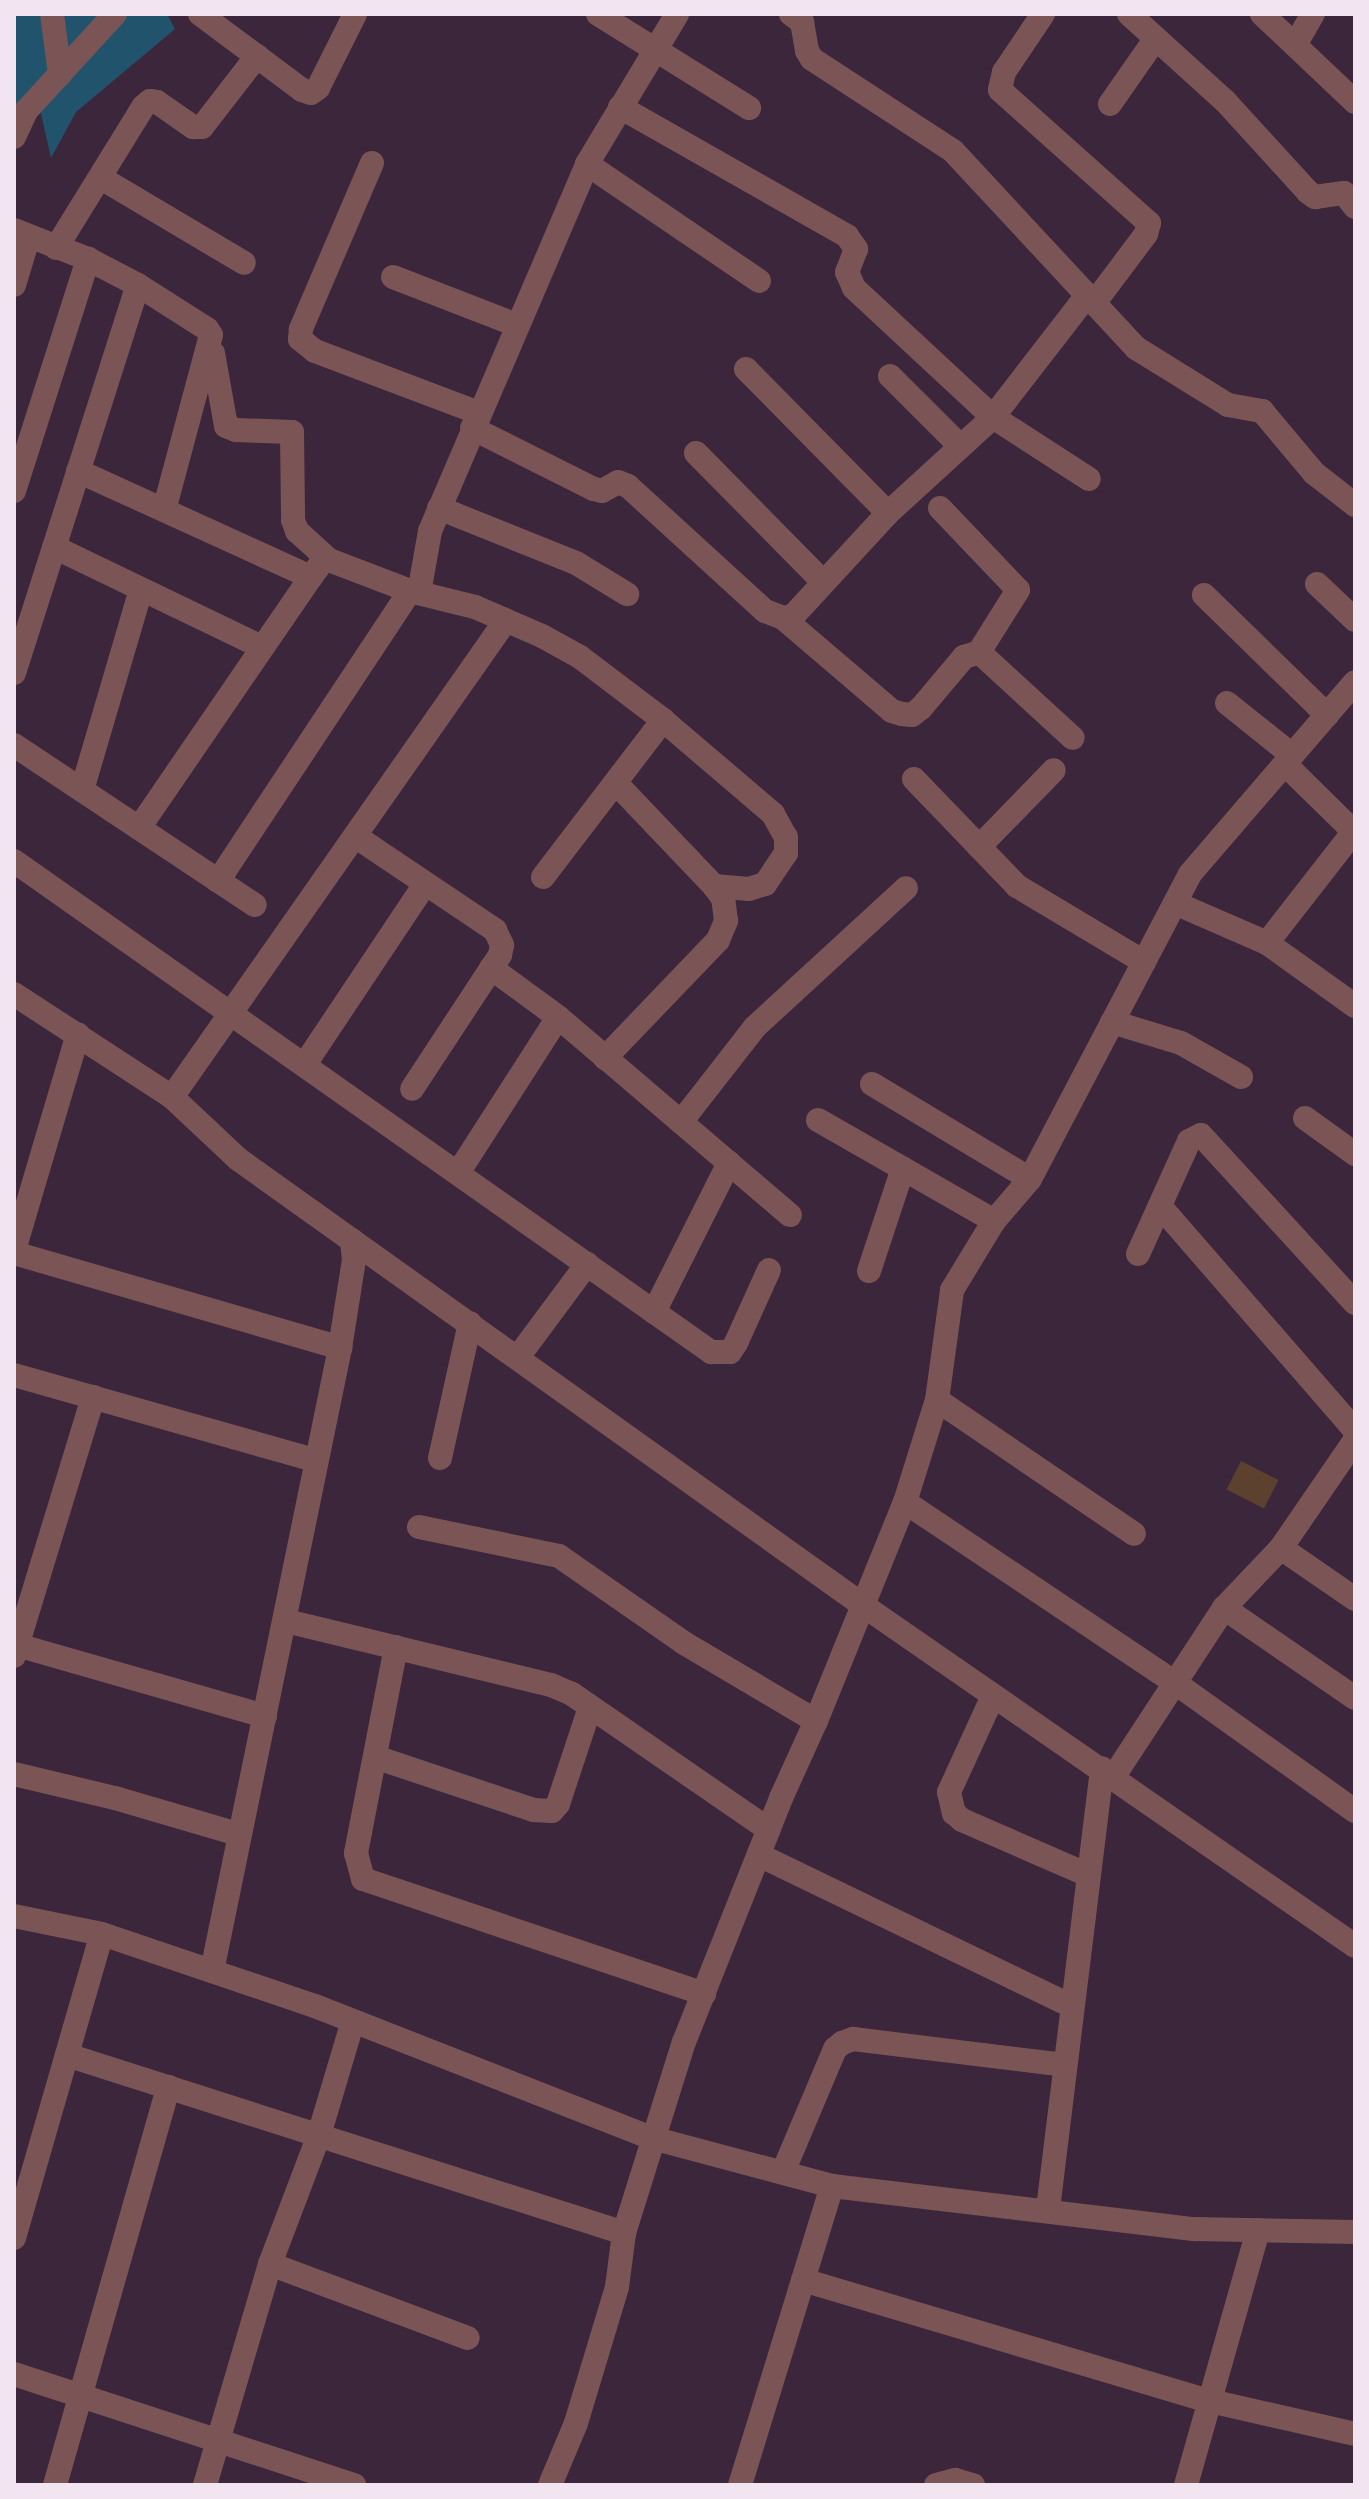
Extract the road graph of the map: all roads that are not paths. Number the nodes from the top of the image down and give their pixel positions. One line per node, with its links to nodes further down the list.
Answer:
1 (52, 14): 16 (street)
2 (115, 14): 16 (street)
3 (200, 14): 15 (street)
4 (355, 14): 15 (street)
5 (598, 14): 14 (street)
6 (677, 14): 14 (street)
7 (791, 14): 34 (street)
8 (1043, 14): 34 (street)
9 (1129, 14): 12 (street)
10 (1262, 14): 13 (street)
11 (1313, 14): 13 (street)
12 (1156, 38): 18 (street); 25 (street)
13 (1295, 45): 17 (street)
14 (655, 49): 19 (street); 20 (street)
15 (257, 56): 24 (street)
16 (60, 74): 21 (street)
17 (1355, 102)
18 (1110, 104)
19 (620, 107): 23 (street); 39 (street)
20 (749, 108)
21 (14, 137)
22 (372, 163): 40 (street)
23 (587, 164): 31 (street); 35 (street)
24 (101, 178): 27 (street); 29 (street)
25 (1355, 207)
26 (21, 234): 27 (street); 32 (street)
27 (56, 248): 28 (street)
28 (88, 259): 33 (street); 43 (street)
29 (244, 263)
30 (393, 277): 35 (street)
31 (759, 281)
32 (14, 285)
33 (138, 285): 36 (street); 44 (street)
34 (1092, 298): 39 (street); 47 (street)
35 (517, 325): 40 (street)
36 (211, 342): 48 (street); 53 (street)
37 (746, 369): 51 (street)
38 (890, 376): 41 (street)
39 (993, 417): 41 (street); 45 (street)
40 (475, 420): 49 (street); 61 (street)
41 (959, 445): 51 (street)
42 (696, 453): 55 (street)
43 (19, 455): 46 (street)
44 (78, 471): 48 (street); 52 (street)
45 (1089, 479)
46 (14, 491)
47 (1355, 505)
48 (165, 507): 54 (street)
49 (439, 508): 58 (street); 59 (street)
50 (940, 508): 65 (street)
51 (888, 513): 55 (street)
52 (54, 547): 57 (street); 66 (street)
53 (329, 560): 54 (street); 58 (street)
54 (311, 577): 64 (street)
55 (823, 582): 61 (street)
56 (1317, 584): 63 (street)
57 (141, 589): 64 (street); 77 (street)
58 (414, 592): 62 (street); 83 (street)
59 (627, 594)
60 (1204, 595): 69 (street)
61 (783, 618): 65 (street)
62 (506, 620): 70 (street); 79 (street)
63 (1355, 620)
64 (262, 647): 78 (street)
65 (979, 652): 71 (street)
66 (14, 673)
67 (1355, 682): 69 (street)
68 (1227, 703): 73 (street)
69 (1327, 715): 73 (street)
70 (663, 720): 76 (street); 85 (street)
71 (1073, 738)
72 (14, 745): 77 (street)
73 (1289, 760): 87 (street); 89 (street)
74 (1054, 770): 80 (street)
75 (914, 779): 80 (street)
76 (616, 783): 82 (street); 85 (street)
77 (82, 790): 78 (street)
78 (139, 828): 83 (street)
79 (355, 836): 84 (street); 94 (street)
80 (979, 847): 90 (street)
81 (14, 861): 94 (street)
82 (543, 877)
83 (218, 881): 88 (street)
84 (425, 884): 91 (street); 99 (street)
85 (714, 886): 98 (street)
86 (906, 888): 106 (street)
87 (1175, 903): 89 (street); 90 (street)
88 (255, 905)
89 (1267, 943): 93 (street)
90 (1144, 962): 96 (street)
91 (491, 968): 95 (street); 102 (street)
92 (14, 994): 97 (street)
93 (1355, 1006)
94 (232, 1012): 99 (street); 103 (street)
95 (558, 1017): 98 (street); 110 (street)
96 (1112, 1022): 100 (street); 111 (street)
97 (78, 1034): 103 (street); 115 (street)
98 (605, 1058): 106 (street)
99 (305, 1064): 110 (street)
100 (1241, 1077)
101 (872, 1084): 111 (street)
102 (412, 1089)
103 (172, 1097): 117 (street)
104 (1305, 1118): 107 (street)
105 (818, 1120): 109 (street)
106 (681, 1122): 108 (street)
107 (1355, 1154)
108 (729, 1163): 113 (street); 122 (street)
109 (903, 1168): 114 (street); 120 (street)
110 (458, 1173): 118 (street)
111 (1030, 1179): 114 (street)
112 (1160, 1206): 116 (street); 121 (street); 129 (street)
113 (790, 1215)
114 (994, 1221): 128 (street)
115 (14, 1252): 124 (street)
116 (1138, 1254)
117 (353, 1256): 123 (street); 124 (street)
118 (587, 1264): 122 (street); 125 (street)
119 (769, 1270): 122 (street)
120 (869, 1271)
121 (1355, 1303)
122 (654, 1312)
123 (470, 1323): 125 (street); 131 (street)
124 (340, 1348): 132 (street)
125 (518, 1357): 138 (street)
126 (14, 1375): 127 (street)
127 (93, 1397): 132 (street); 142 (street)
128 (937, 1400): 133 (street); 135 (street)
129 (1355, 1430)
130 (1355, 1440): 136 (street)
131 (440, 1458)
132 (314, 1460): 140 (street)
133 (905, 1502): 138 (street); 143 (street)
134 (419, 1527): 148 (street)
135 (1134, 1534)
136 (1281, 1548): 137 (street); 139 (street)
137 (1355, 1599)
138 (864, 1606): 144 (street); 148 (street)
139 (1224, 1608): 143 (street); 145 (street)
140 (286, 1621): 141 (street); 147 (street)
141 (396, 1647): 146 (street); 149 (street)
142 (16, 1650): 147 (street)
143 (1174, 1682): 150 (street); 152 (street)
144 (993, 1696): 150 (street); 156 (street)
145 (1355, 1698)
146 (590, 1707): 149 (street); 153 (street)
147 (265, 1716): 154 (street)
148 (816, 1721): 153 (street)
149 (375, 1757): 161 (street)
150 (1108, 1772): 156 (street); 159 (street)
151 (14, 1774): 154 (street)
152 (1355, 1811)
153 (769, 1830): 155 (street)
154 (238, 1834): 160 (street)
155 (759, 1855): 161 (street); 162 (street)
156 (1088, 1875): 162 (street)
157 (14, 1916): 158 (street)
158 (102, 1934): 160 (street); 164 (street)
159 (1355, 1946)
160 (212, 1971): 163 (street)
161 (704, 1994): 168 (street)
162 (1071, 2006): 165 (street)
163 (353, 2021): 167 (street); 168 (street)
164 (67, 2055): 166 (street); 175 (street)
165 (1064, 2065): 169 (street); 171 (street)
166 (168, 2087): 167 (street); 180 (street)
167 (319, 2135): 174 (street); 176 (street)
168 (652, 2138): 169 (street); 174 (street)
169 (783, 2172): 170 (street)
170 (832, 2186): 171 (street); 177 (street)
171 (1048, 2209): 172 (street)
172 (1258, 2230): 173 (street); 181 (street)
173 (1355, 2232)
174 (624, 2233): 187 (street)
175 (14, 2238)
176 (270, 2264): 178 (street); 183 (street)
177 (803, 2280): 181 (street); 188 (street)
178 (468, 2338)
179 (14, 2374): 180 (street)
180 (81, 2395): 183 (street); 184 (street)
181 (1210, 2401): 182 (street); 191 (street)
182 (1355, 2434)
183 (219, 2441): 185 (street); 186 (street)
184 (55, 2485)
185 (205, 2485)
186 (354, 2485)
187 (550, 2485)
188 (740, 2485)
189 (936, 2485): 190 (street)
190 (973, 2485)
191 (1186, 2485)

